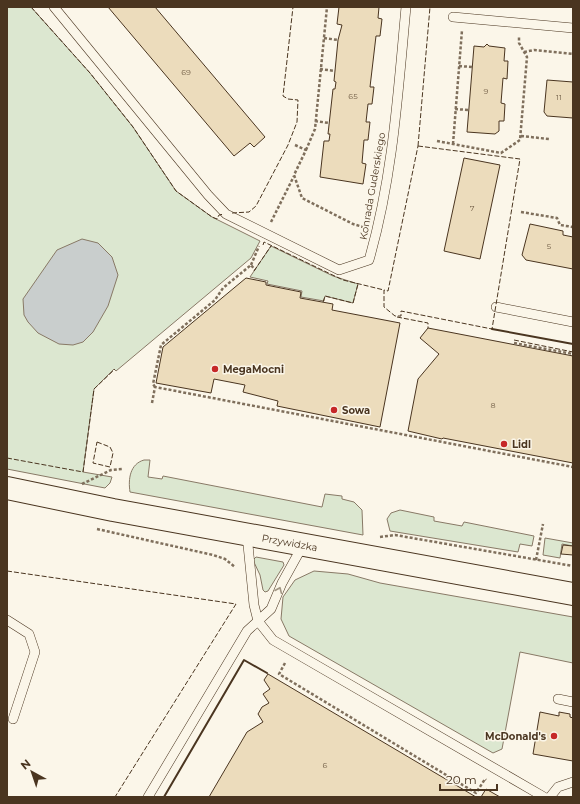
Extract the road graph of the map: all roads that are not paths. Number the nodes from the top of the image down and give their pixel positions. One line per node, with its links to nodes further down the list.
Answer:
1 (54, 7): 2 (lane, Konrada Guderskiego)
2 (406, 7)
3 (453, 17): 4 (lane)
4 (573, 28)
5 (496, 307): 6 (lane)
6 (573, 322)
7 (7, 488): 8 (street, Przywidzka)
8 (247, 535): 9 (street, Przywidzka); 12 (lane)
9 (303, 545): 10 (street, Przywidzka); 12 (lane, one-way to 9)
10 (573, 594)
11 (7, 620): 15 (lane)
12 (258, 621): 17 (lane); 18 (lane)
13 (558, 699): 14 (lane)
14 (573, 702)
15 (13, 719)
16 (573, 782): 19 (lane)
17 (148, 797)
18 (544, 797)
19 (550, 797)

